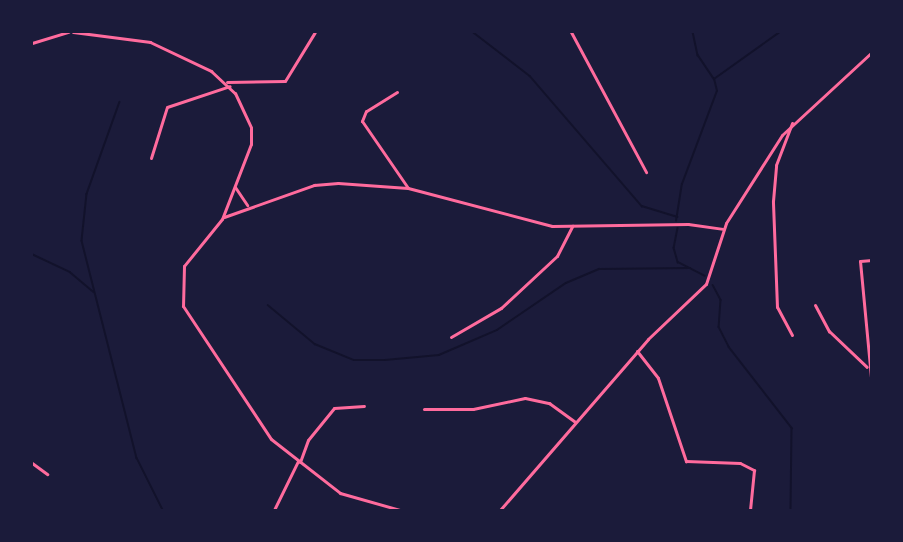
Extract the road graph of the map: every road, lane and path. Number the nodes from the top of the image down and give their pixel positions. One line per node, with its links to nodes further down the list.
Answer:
1 (68, 32): 6 (street)
2 (74, 32): 5 (street)
3 (315, 32): 8 (street)
4 (571, 32): 13 (street)
5 (112, 33): 8 (street)
6 (32, 43)
7 (872, 52): 11 (street)
8 (227, 82): 9 (street)
9 (230, 86): 12 (street); 14 (street)
10 (397, 92): 15 (street)
11 (792, 123): 19 (street); 22 (street)
12 (151, 158)
13 (646, 172)
14 (235, 187): 16 (street); 17 (street)
15 (408, 188): 16 (street); 18 (street)
16 (247, 206): 17 (street)
17 (222, 219): 30 (street)
18 (572, 226): 19 (street); 23 (street)
19 (723, 229): 24 (street)
20 (872, 260): 25 (street)
21 (815, 305): 25 (street)
22 (792, 335)
23 (451, 337)
24 (637, 351): 29 (street); 36 (street)
25 (868, 369): 26 (street)
26 (872, 387)
27 (364, 406): 30 (street)
28 (424, 409): 29 (street)
29 (575, 422): 35 (street)
30 (299, 461): 33 (street); 34 (street)
31 (32, 463): 32 (street)
32 (47, 474)
33 (274, 510)
34 (400, 510)
35 (500, 510)
36 (750, 510)

